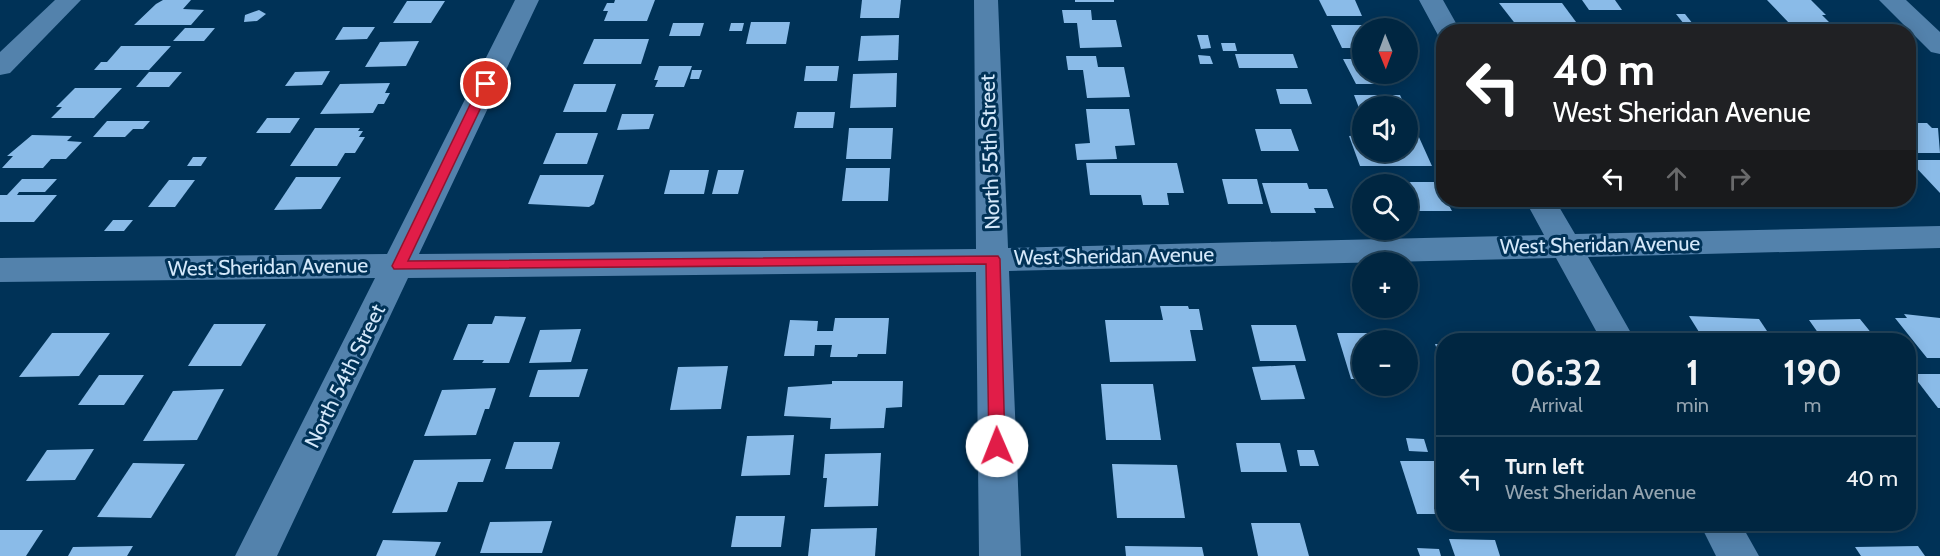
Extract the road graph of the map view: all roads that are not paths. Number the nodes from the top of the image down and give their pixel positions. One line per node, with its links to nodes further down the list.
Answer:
1 (69, 0): 8 (street)
2 (527, 0): 13 (street, North 54th Street)
3 (986, 0): 12 (street, North 55th Street)
4 (1431, 0): 6 (street)
5 (1891, 0): 7 (street)
6 (1444, 24)
7 (1940, 45)
8 (0, 67)
9 (1544, 207): 11 (street)
10 (1940, 237): 11 (street, West Sheridan Avenue)
11 (1565, 245): 12 (street, West Sheridan Avenue); 15 (street)
12 (993, 259): 13 (street, West Sheridan Avenue); 18 (street, North 55th Street)
13 (399, 266): 14 (street, West Sheridan Avenue); 17 (street, North 54th Street)
14 (0, 270)
15 (1614, 333)
16 (1724, 531): 19 (street)
17 (255, 556)
18 (1000, 556)
19 (1738, 556)

